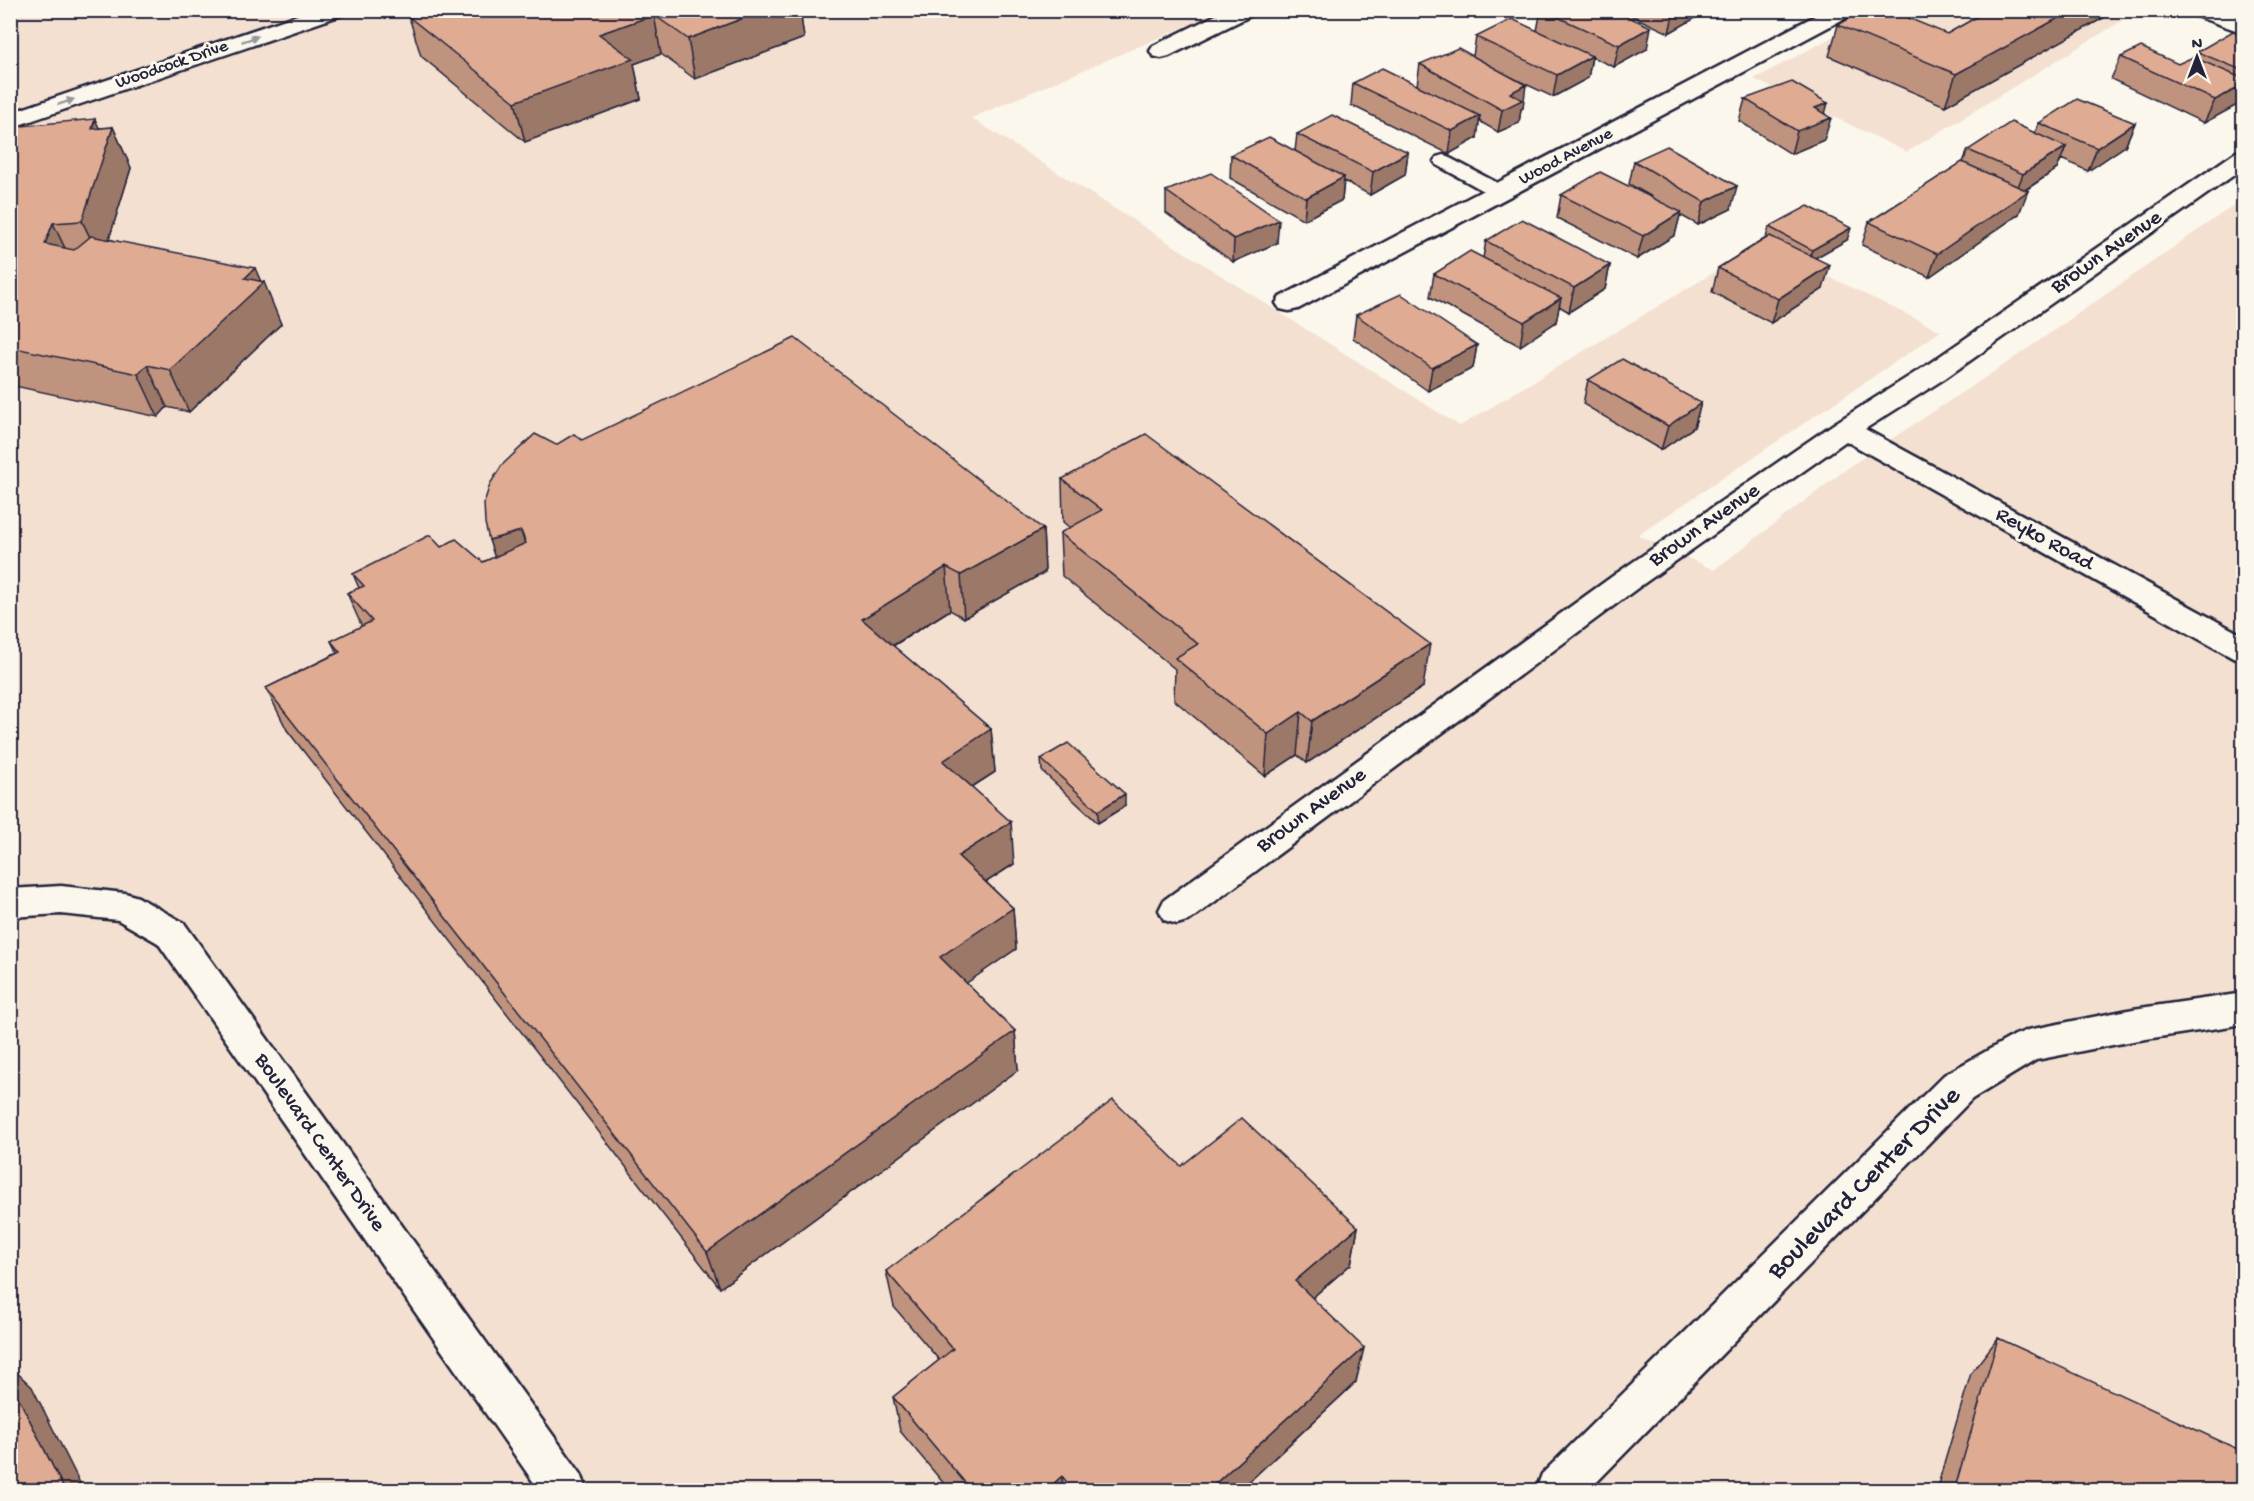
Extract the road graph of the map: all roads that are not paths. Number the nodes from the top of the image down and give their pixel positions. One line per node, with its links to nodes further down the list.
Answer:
1 (270, 10): 7 (street, Woodcock Drive)
2 (334, 10): 9 (street, Woodcock Drive, one-way to 2)
3 (1244, 10): 8 (street)
4 (1843, 10): 12 (street, Wood Avenue)
5 (2201, 10): 6 (street)
6 (2244, 27)
7 (177, 42)
8 (1161, 51)
9 (10, 121)
10 (2244, 157): 14 (street, Brown Avenue)
11 (1444, 162): 12 (lane)
12 (1500, 192): 13 (street, Wood Avenue)
13 (1290, 303)
14 (1845, 429): 15 (street, Reyko Road); 17 (street, Brown Avenue)
15 (2244, 650)
16 (10, 903): 19 (street, Boulevard Center Drive)
17 (1177, 910)
18 (2244, 1008): 20 (street, Boulevard Center Drive)
19 (565, 1491)
20 (1558, 1491)

